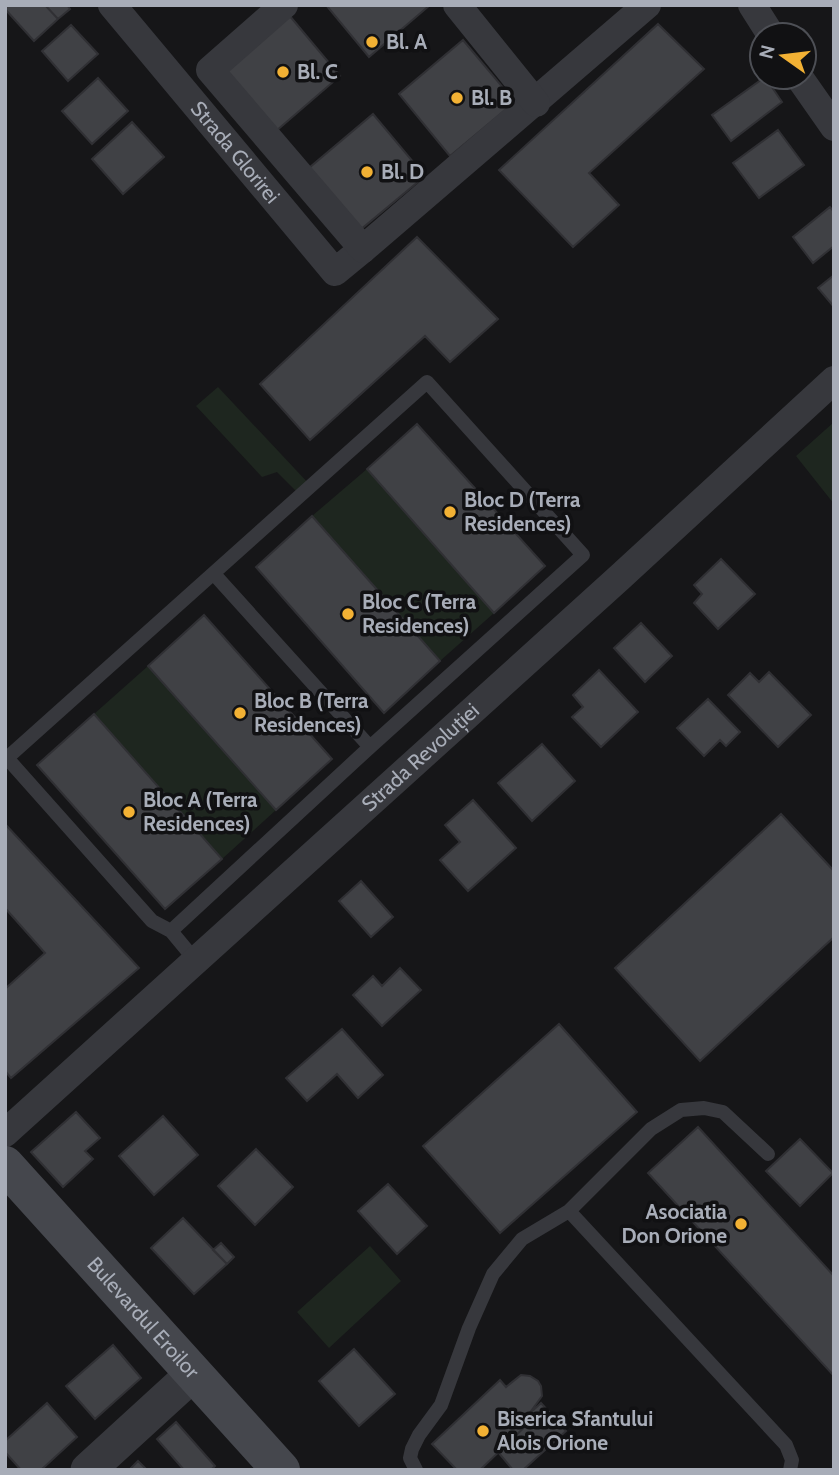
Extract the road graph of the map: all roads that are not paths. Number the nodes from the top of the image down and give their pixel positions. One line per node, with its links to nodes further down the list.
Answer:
1 (112, 5): 10 (street, Strada Glorirei)
2 (284, 5): 10 (street)
3 (457, 5): 8 (street)
4 (647, 5): 8 (street)
5 (752, 5): 6 (street)
6 (762, 21)
7 (809, 91): 9 (street)
8 (536, 103): 10 (street)
9 (834, 127)
10 (363, 249)
11 (834, 380): 15 (street, Strada Revoluției)
12 (214, 573): 13 (lane); 13 (lane); 14 (lane)
13 (370, 747): 14 (lane)
14 (171, 931): 15 (lane)
15 (195, 960): 16 (street, Strada Revoluției)
16 (5, 1133)
17 (768, 1154): 19 (lane)
18 (5, 1166): 20 (main road, Bulevardul Eroilor)
19 (569, 1211): 23 (lane); 24 (lane)
20 (194, 1373): 21 (street); 22 (main road, Bulevardul Eroilor)
21 (88, 1470)
22 (281, 1470)
23 (416, 1470)
24 (790, 1470)

